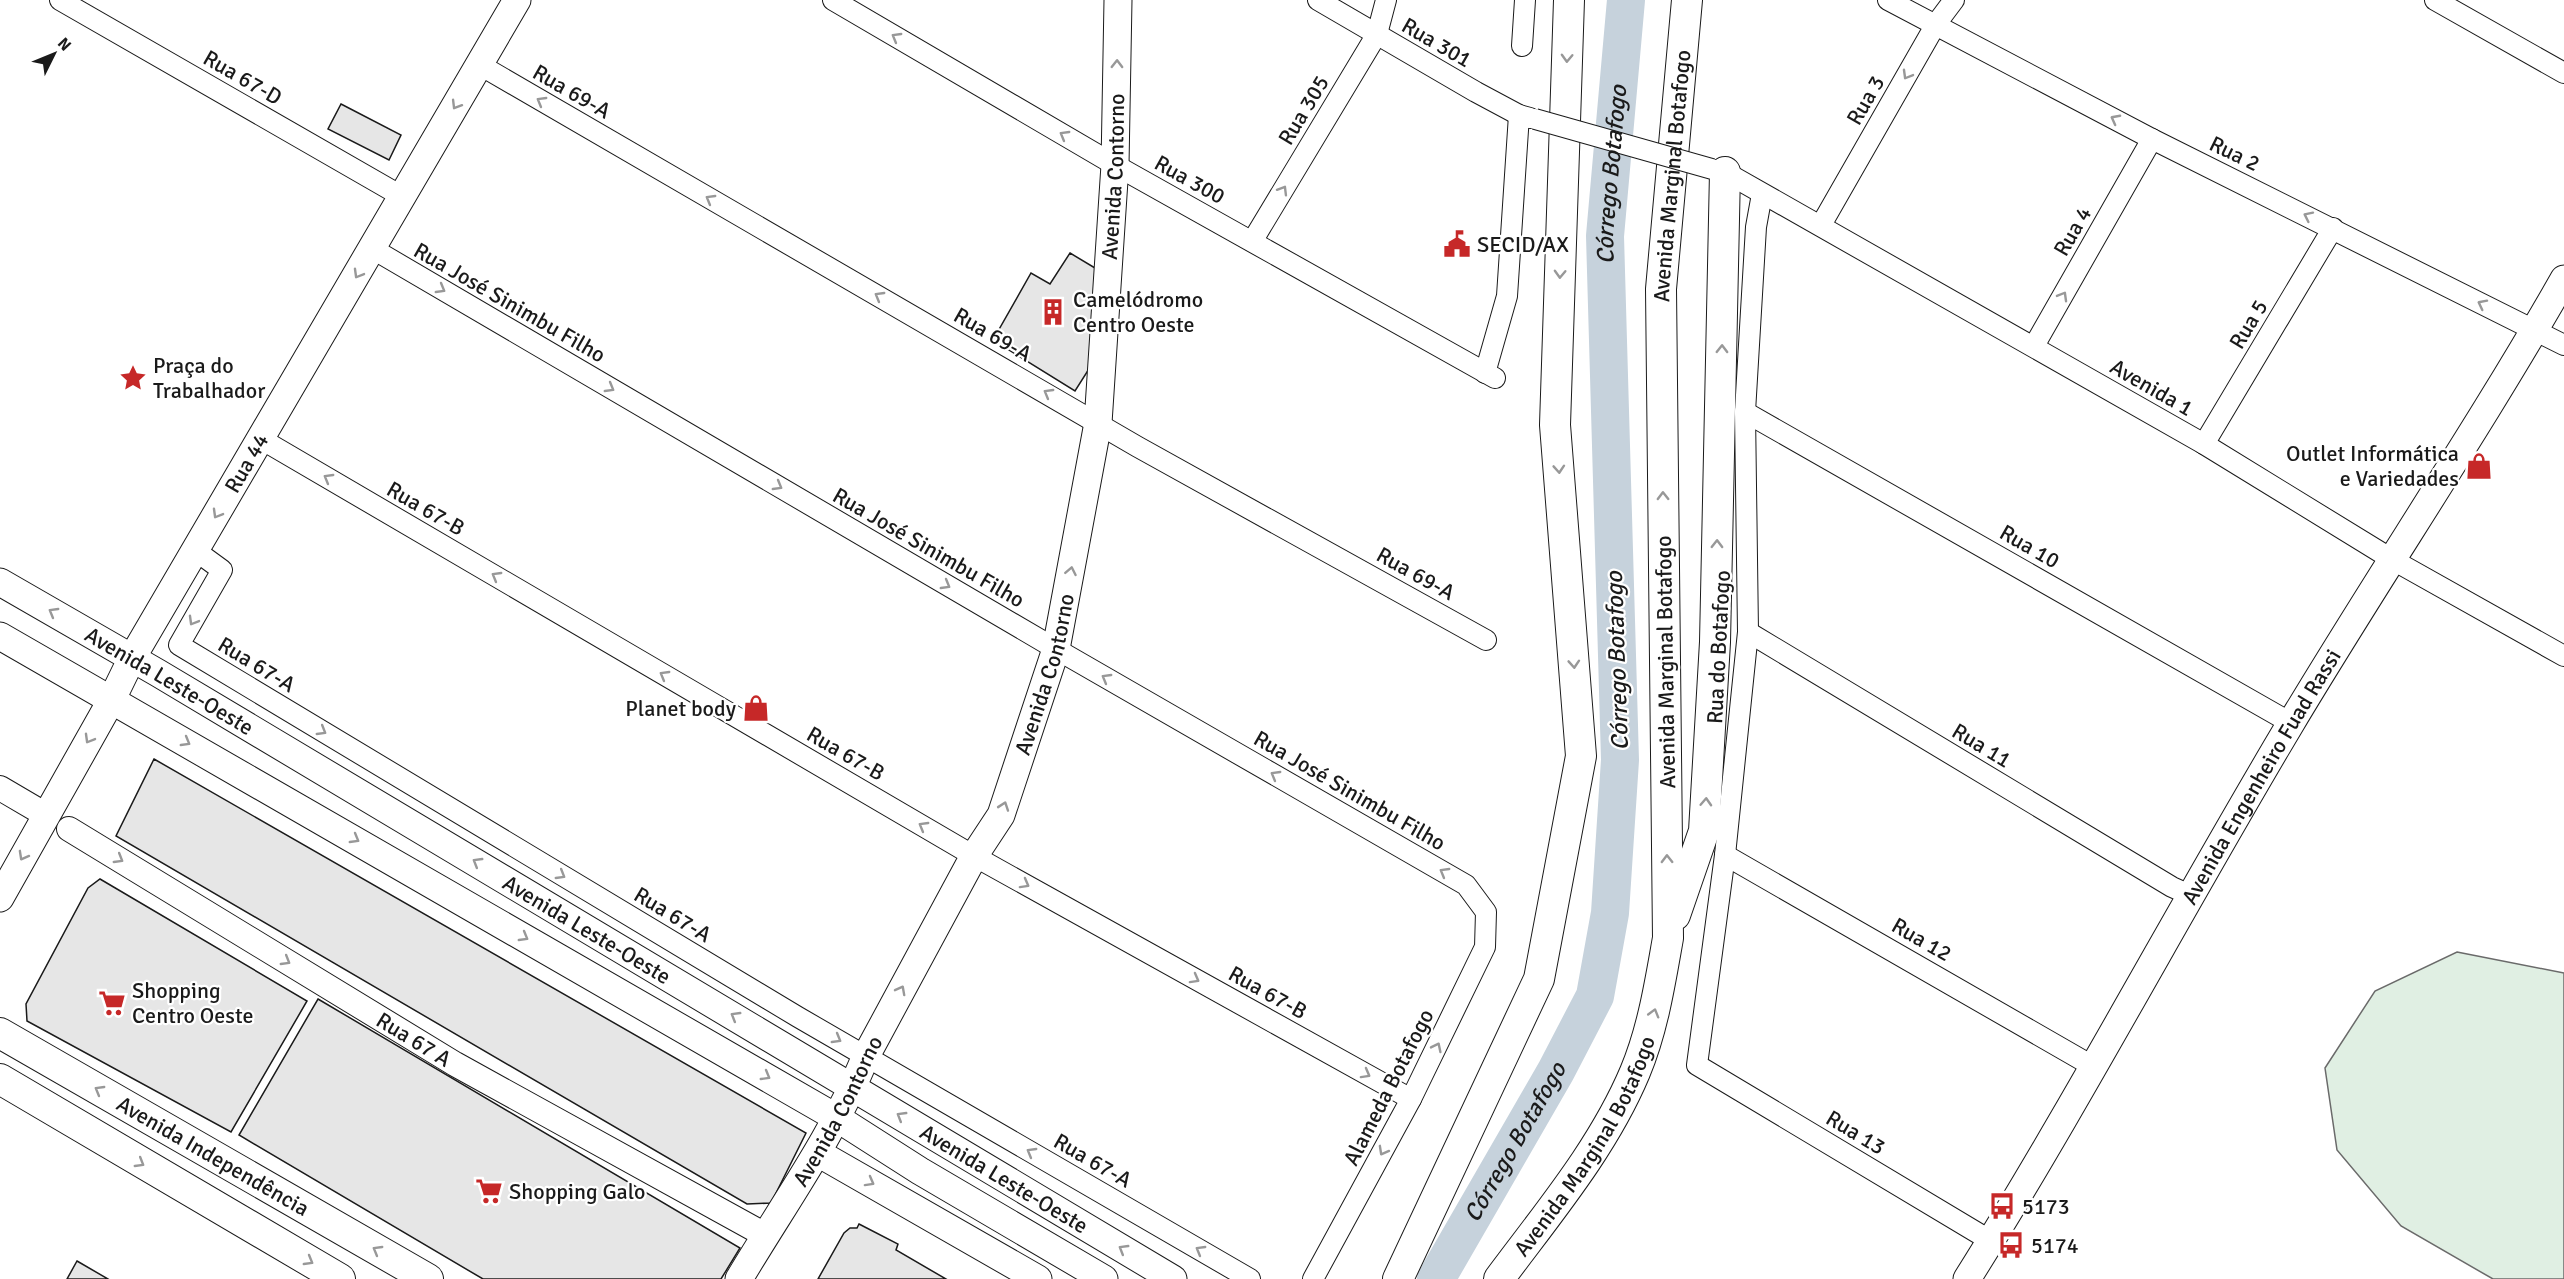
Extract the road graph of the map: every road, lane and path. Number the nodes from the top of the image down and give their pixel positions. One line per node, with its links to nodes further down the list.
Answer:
1 (60, 0): 23 (street, Rua 67-D)
2 (517, 0): 16 (main road, Rua 44)
3 (833, 0): 20 (street, Rua 300, one-way to 3)
4 (1118, 0): 20 (main road, Avenida Contorno, one-way to 4)
5 (1318, 0): 14 (street, Rua 301)
6 (1386, 0): 14 (street, Rua 305)
7 (1525, 0): 15 (street)
8 (1569, 0): 80 (main road, one-way to 80)
9 (1687, 0): 55 (main road, Avenida Marginal Botafogo, one-way to 9)
10 (1888, 0): 13 (street, Rua 2)
11 (1954, 0): 13 (street, Rua 3)
12 (2435, 0): 17 (street)
13 (1936, 24): 19 (street, Rua 2, one-way to 13); 24 (street, Rua 3, one-way to 24)
14 (1377, 34): 18 (street, Rua 301); 26 (street, Rua 305, one-way to 14)
15 (1522, 46)
16 (480, 65): 23 (main road, Rua 44, one-way to 23); 33 (street, Rua 69-A, one-way to 16)
17 (2564, 73)
18 (1527, 117): 21 (street, Rua 301, bridge); 26 (street, Rua 300)
19 (2152, 139): 25 (street, Rua 2, one-way to 19); 31 (street, Rua 4, one-way to 19)
20 (1115, 165): 26 (street, Rua 300); 33 (main road, Avenida Contorno)
21 (1719, 170): 22 (street, Avenida 1); 55 (main road, one-way to 21)
22 (1762, 194): 24 (street, Avenida 1); 32 (street, Rua do Botafogo)
23 (403, 196): 27 (main road, Rua 44)
24 (1821, 225): 31 (street, Avenida 1)
25 (2333, 228): 29 (street, Rua 2, one-way to 25); 35 (street, Rua 5)
26 (1253, 240)
27 (373, 249): 34 (main road, Rua 44, one-way to 34); 42 (street, Rua José Sinimbu Filho, one-way to 42)
28 (2564, 279): 29 (main road, Avenida Engenheiro Fuad Rassi)
29 (2534, 330): 30 (street, Rua 2); 37 (main road, Avenida Engenheiro Fuad Rassi)
30 (2564, 345)
31 (2034, 346): 35 (street, Avenida 1)
32 (1745, 412): 39 (street, Rua do Botafogo); 46 (street, Rua 10)
33 (1098, 423): 41 (street, Rua 69-A); 42 (main road, Avenida Contorno, one-way to 33)
34 (261, 439): 36 (main road, Rua 44, one-way to 36); 51 (street, Rua 67-B, one-way to 34)
35 (2204, 444): 37 (street, Avenida 1)
36 (196, 551): 44 (main road, Rua 44); 56 (street, Rua 67-A, one-way to 56)
37 (2393, 560): 43 (street, Avenida 1); 46 (main road, Avenida Engenheiro Fuad Rassi)
38 (0, 582): 44 (main road, Avenida Leste-Oeste, one-way to 38)
39 (1748, 632): 50 (street, Rua do Botafogo); 52 (street, Rua 11)
40 (0, 636): 45 (main road, Avenida Leste-Oeste)
41 (1486, 640)
42 (1056, 649): 51 (main road, Avenida Contorno, one-way to 42); 54 (street, Rua José Sinimbu Filho, one-way to 42)
43 (2564, 656)
44 (132, 657): 45 (main road, Rua 44); 58 (main road, Avenida Leste-Oeste, one-way to 44)
45 (112, 699): 48 (main road, Rua 44, one-way to 48); 65 (main road, Avenida Leste-Oeste, one-way to 65)
46 (2291, 723): 52 (main road, Avenida Engenheiro Fuad Rassi)
47 (0, 788): 48 (street)
48 (46, 815): 53 (main road, Rua 44, one-way to 53)
49 (69, 829): 69 (street, Rua 67 A, one-way to 69)
50 (1725, 855): 60 (street, Rua do Botafogo); 61 (street, Rua 12)
51 (974, 856): 59 (main road, Avenida Contorno, one-way to 51); 64 (street, Rua 67-B, one-way to 64)
52 (2192, 896): 61 (main road, Avenida Engenheiro Fuad Rassi)
53 (0, 898)
54 (1486, 912): 64 (street, Alameda Botafogo, one-way to 54)
55 (1668, 938): 71 (main road, Avenida Marginal Botafogo, one-way to 55)
56 (798, 1017): 58 (street); 59 (street, Rua 67-A, one-way to 59)
57 (0, 1033): 73 (main road, Avenida Independência, one-way to 57)
58 (782, 1044): 63 (main road, Avenida Leste-Oeste)
59 (866, 1056): 63 (main road, Avenida Contorno); 78 (street, Rua 67-A, one-way to 59)
60 (1697, 1065): 70 (street, Rua 13)
61 (2094, 1066): 70 (main road, Avenida Engenheiro Fuad Rassi)
62 (0, 1079): 72 (main road, Avenida Independência, one-way to 72)
63 (853, 1087): 65 (main road, Avenida Contorno); 77 (main road, Avenida Leste-Oeste, one-way to 63)
64 (1412, 1099): 79 (street, Alameda Botafogo, one-way to 79)
65 (837, 1118): 66 (main road, Avenida Contorno); 67 (main road, Avenida Leste-Oeste)
66 (819, 1153): 68 (main road, one-way to 68); 69 (main road, Avenida Contorno)
67 (920, 1171): 68 (main road); 76 (main road, Avenida Leste-Oeste)
68 (952, 1228): 75 (main road)
69 (765, 1235): 74 (main road, Avenida Contorno)
70 (1991, 1241): 81 (main road, Avenida Engenheiro Fuad Rassi)
71 (1501, 1277)
72 (340, 1279)
73 (428, 1279)
74 (739, 1279)
75 (1038, 1279)
76 (1104, 1279)
77 (1173, 1279)
78 (1250, 1279)
79 (1313, 1279)
80 (1398, 1279)
81 (1967, 1279)

